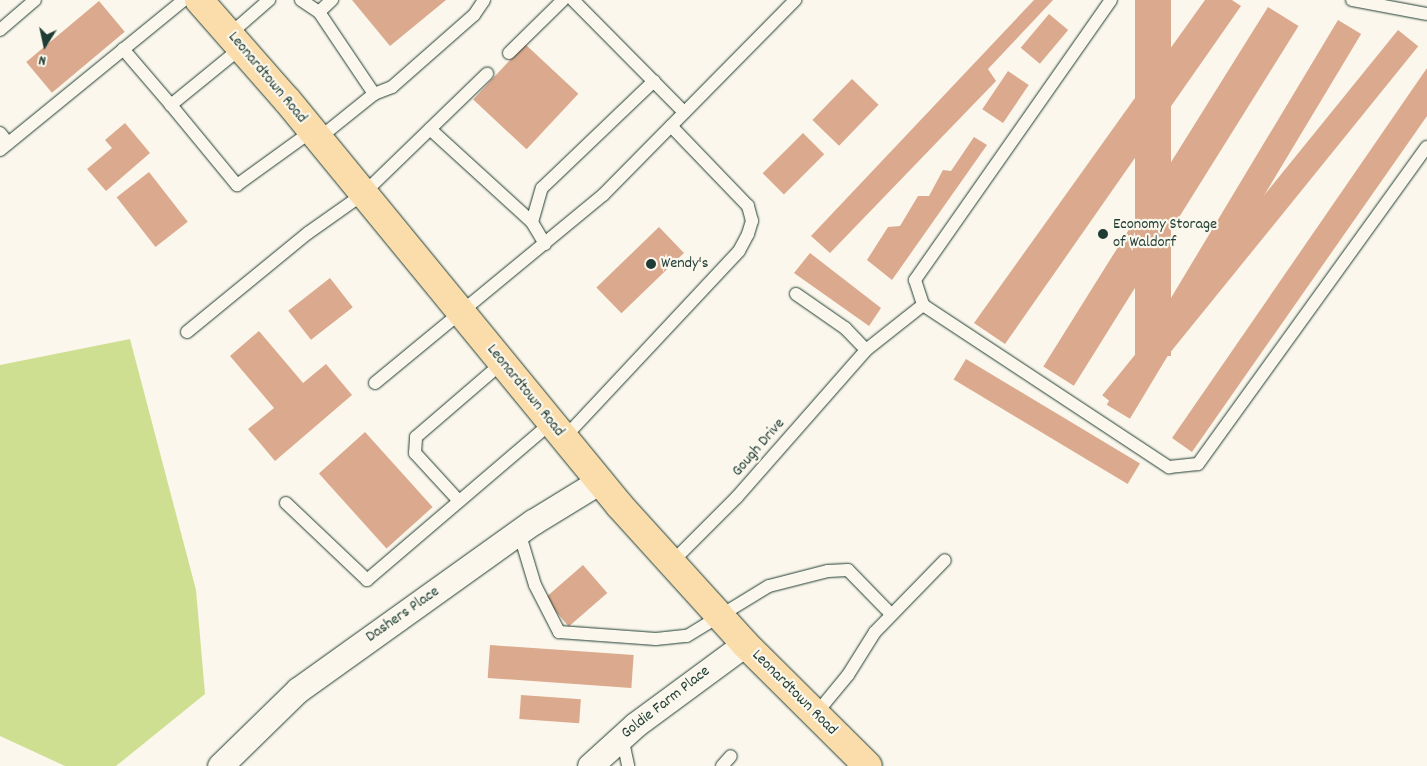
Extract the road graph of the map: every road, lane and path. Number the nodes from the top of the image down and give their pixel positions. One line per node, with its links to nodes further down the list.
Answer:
1 (35, 0): 15 (lane)
2 (184, 0): 17 (lane)
3 (199, 0): 16 (highway, Leonardtown Road)
4 (269, 0): 16 (lane)
5 (301, 0): 13 (lane)
6 (332, 0): 13 (lane)
7 (484, 0): 21 (lane)
8 (563, 0): 18 (lane)
9 (573, 0): 20 (lane)
10 (795, 0): 23 (lane)
11 (1111, 0): 33 (lane)
12 (1352, 0): 14 (lane)
13 (319, 12): 21 (lane)
14 (1427, 14)
15 (0, 30)
16 (236, 40): 22 (lane); 26 (highway, Leonardtown Road)
17 (124, 49): 22 (lane); 27 (lane)
18 (509, 53)
19 (487, 74): 25 (lane)
20 (654, 81): 23 (lane); 30 (lane)
21 (374, 94): 26 (lane)
22 (171, 105): 26 (lane)
23 (684, 112): 24 (lane)
24 (671, 126): 31 (lane); 39 (lane)
25 (430, 129): 29 (lane); 30 (lane)
26 (314, 135): 29 (highway, Leonardtown Road)
27 (3, 142)
28 (1427, 147): 33 (lane)
29 (363, 194): 34 (highway, Leonardtown Road); 35 (lane)
30 (532, 222): 31 (lane)
31 (545, 244): 34 (lane)
32 (796, 294): 36 (lane)
33 (923, 306): 36 (lane, Gough Drive)
34 (461, 314): 37 (highway, Leonardtown Road); 38 (lane)
35 (187, 332)
36 (866, 350): 45 (lane, Gough Drive)
37 (502, 363): 39 (highway, Leonardtown Road); 41 (lane)
38 (375, 383)
39 (558, 431): 40 (highway, Leonardtown Road); 41 (lane)
40 (600, 481): 43 (street, Dashers Place); 45 (highway, Leonardtown Road)
41 (459, 501): 42 (lane)
42 (286, 503)
43 (519, 532): 47 (lane); 52 (street, Dashers Place)
44 (945, 560): 46 (lane)
45 (671, 563): 47 (highway, Leonardtown Road)
46 (892, 614): 47 (lane); 49 (lane)
47 (719, 617): 48 (highway, Leonardtown Road)
48 (745, 644): 49 (highway, Leonardtown Road); 50 (street, Goldie Farm Place)
49 (815, 715): 56 (highway, Leonardtown Road)
50 (622, 737): 53 (street, Goldie Farm Place); 54 (lane)
51 (731, 756): 55 (lane)
52 (220, 766)
53 (590, 766)
54 (628, 766)
55 (722, 766)
56 (868, 766)

